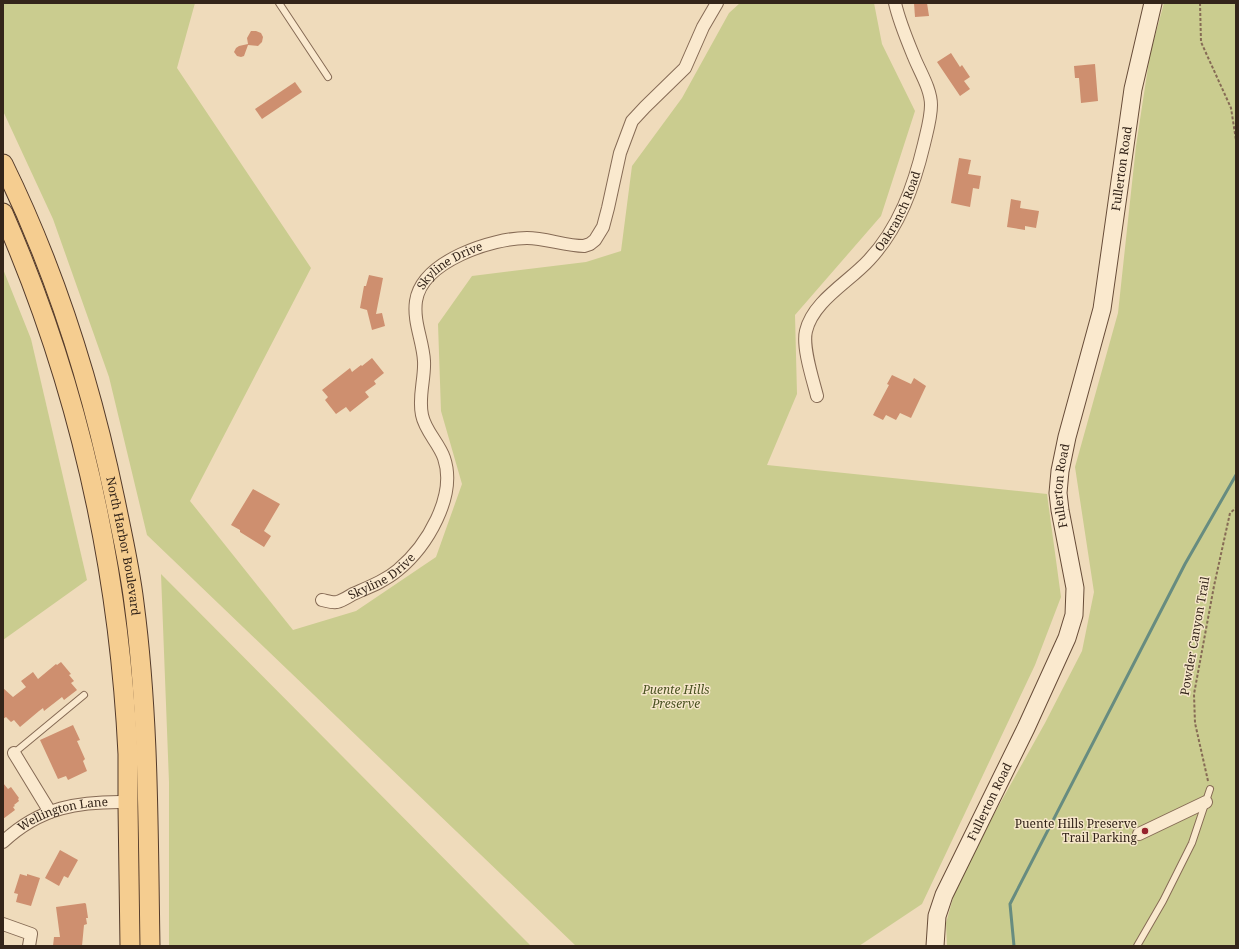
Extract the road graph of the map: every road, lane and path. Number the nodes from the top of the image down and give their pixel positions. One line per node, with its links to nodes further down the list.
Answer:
1 (279, 3): 6 (lane)
2 (717, 3): 12 (street, Skyline Drive)
3 (895, 3): 10 (street, Oakranch Road)
4 (1153, 3): 26 (street, Fullerton Road)
5 (1200, 3): 7 (path)
6 (328, 78)
7 (1236, 140)
8 (3, 164): 21 (main road, North Harbor Boulevard)
9 (3, 213): 16 (main road, North Harbor Boulevard)
10 (817, 396)
11 (1236, 508): 15 (path, Powder Canyon Trail)
12 (322, 600)
13 (84, 695): 14 (lane)
14 (14, 753): 18 (street)
15 (1210, 789): 17 (lane)
16 (128, 802): 18 (street, Wellington Lane); 21 (main road); 24 (main road, North Harbor Boulevard)
17 (1206, 802): 19 (street); 27 (lane)
18 (50, 812): 20 (street, Wellington Lane)
19 (1139, 834)
20 (3, 842)
21 (149, 872): 25 (main road, North Harbor Boulevard)
22 (3, 924): 23 (street)
23 (29, 946)
24 (130, 946)
25 (150, 946)
26 (935, 946)
27 (1137, 946)

